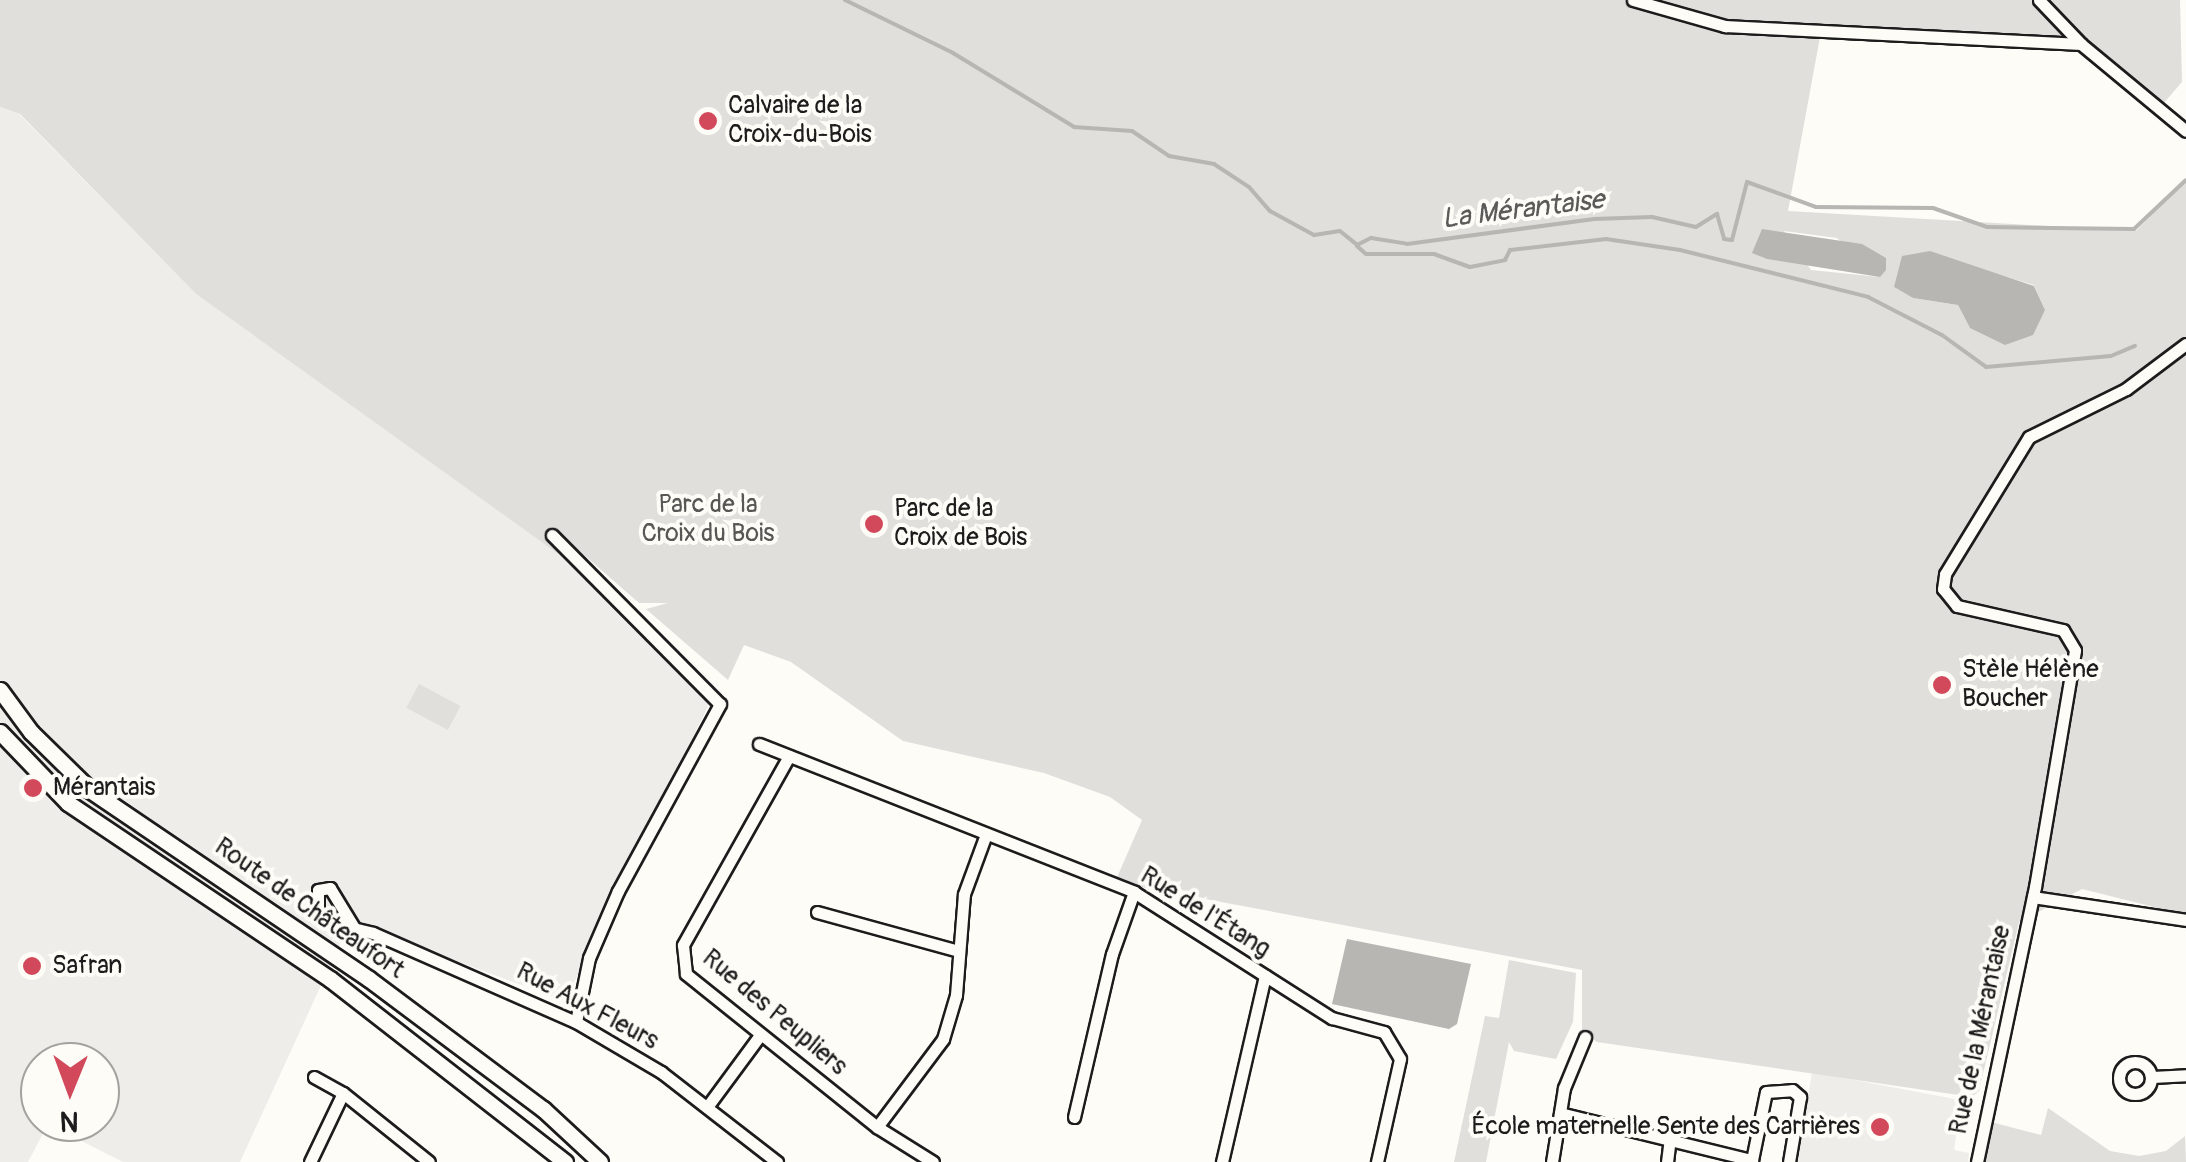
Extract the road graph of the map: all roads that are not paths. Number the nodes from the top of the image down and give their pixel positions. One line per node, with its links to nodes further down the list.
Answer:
1 (1633, 0): 3 (street)
2 (2039, 0): 3 (street)
3 (2081, 44): 4 (street)
4 (2186, 131)
5 (2186, 344): 13 (street, Rue de la Mérantaise)
6 (552, 535): 19 (street)
7 (0, 690): 35 (main road, Route de Châteaufort)
8 (0, 732): 34 (main road, Route de Châteaufort)
9 (759, 744): 10 (street, Rue de l'Étang)
10 (788, 756): 11 (street, Rue de l'Étang); 20 (street, Rue des Peupliers)
11 (985, 837): 12 (street, Rue de l'Étang); 17 (street)
12 (1134, 892): 18 (street, Rue de l'Étang); 28 (street)
13 (2032, 902): 15 (street); 43 (street, Rue de la Mérantaise)
14 (817, 912): 17 (street)
15 (2186, 920)
16 (356, 928): 19 (street, Rue Aux Fleurs)
17 (959, 951): 29 (street)
18 (1264, 976): 38 (street); 39 (street, Rue de l'Étang)
19 (576, 1022): 26 (street, Rue Aux Fleurs)
20 (760, 1035): 26 (street); 29 (street, Rue des Peupliers)
21 (1585, 1037): 27 (street)
22 (2186, 1075): 24 (street)
23 (314, 1077): 25 (street)
24 (2152, 1078)
25 (344, 1093): 32 (street); 33 (street)
26 (706, 1107): 36 (street, Rue Aux Fleurs)
27 (1560, 1113): 30 (street); 40 (street)
28 (1074, 1117)
29 (877, 1126): 37 (street, Rue des Peupliers)
30 (1670, 1140): 31 (street); 41 (street)
31 (1752, 1160): 42 (street)
32 (310, 1162)
33 (429, 1162)
34 (564, 1162)
35 (600, 1162)
36 (777, 1162)
37 (933, 1162)
38 (1222, 1162)
39 (1376, 1162)
40 (1552, 1162)
41 (1667, 1162)
42 (1789, 1162)
43 (1976, 1162)

